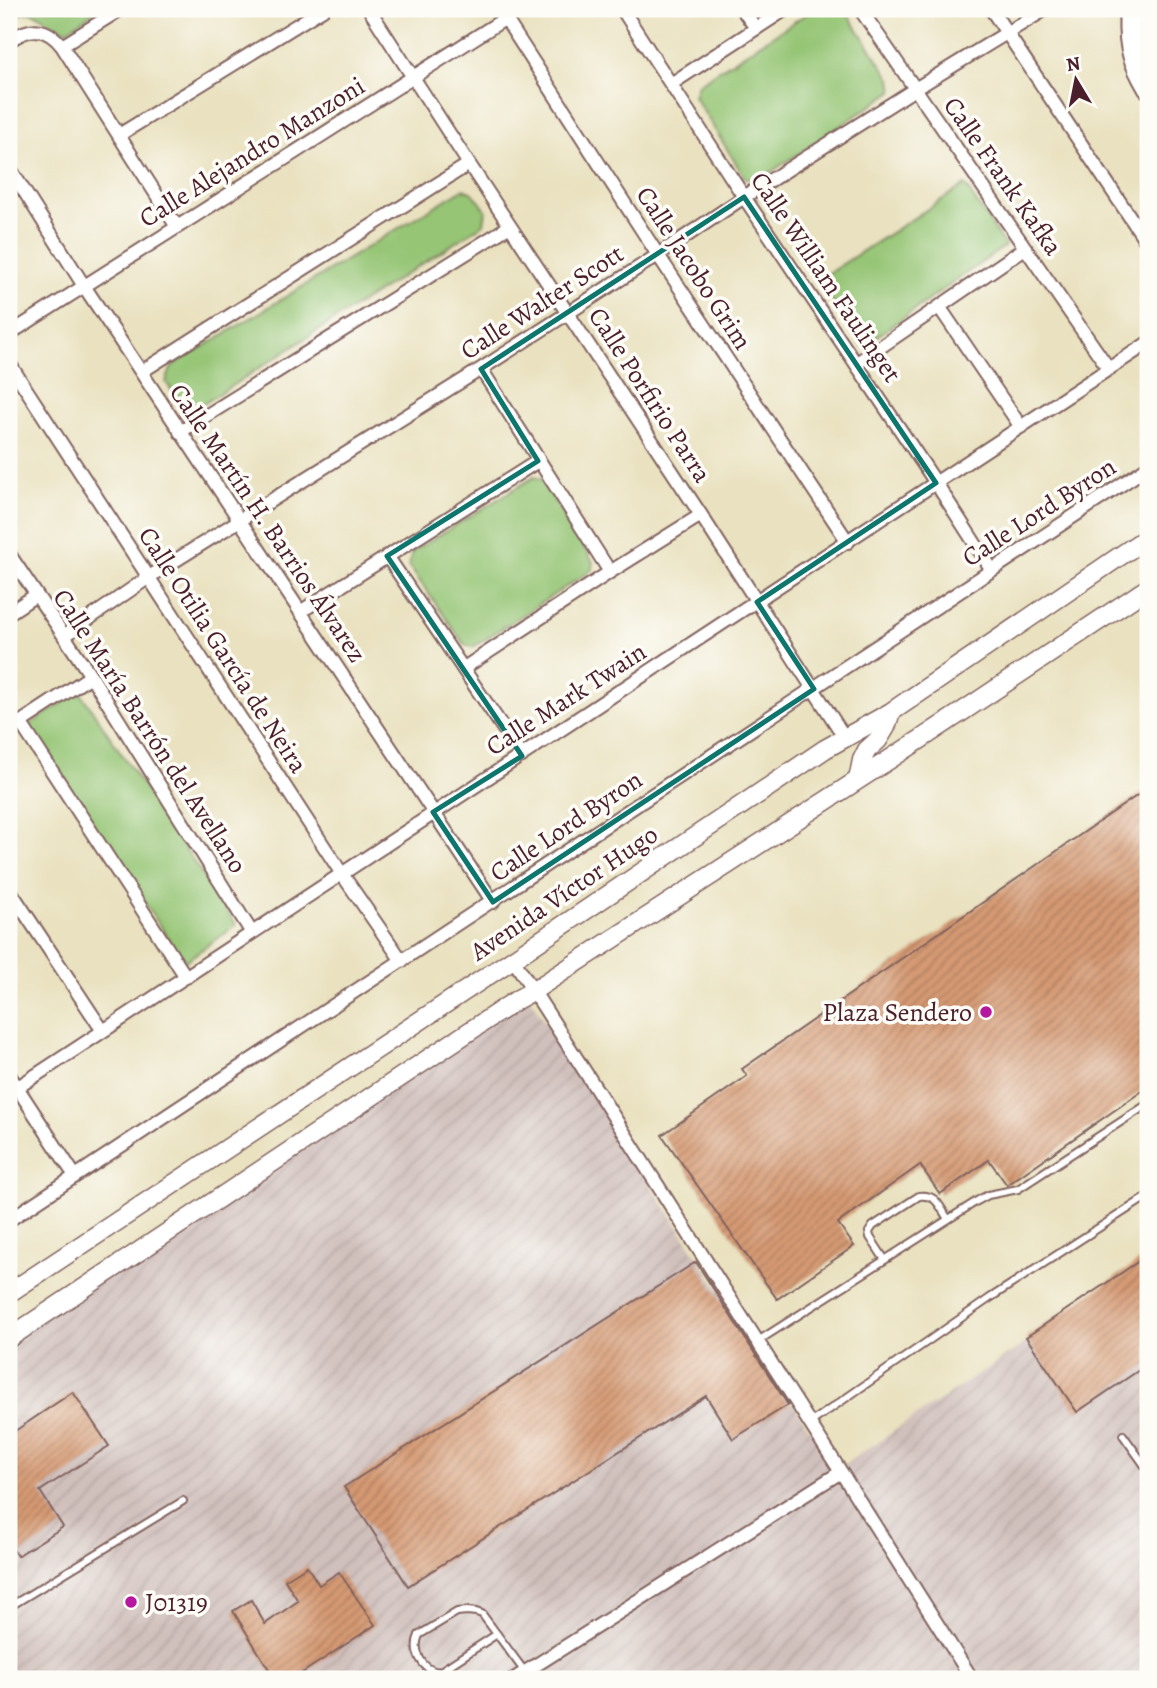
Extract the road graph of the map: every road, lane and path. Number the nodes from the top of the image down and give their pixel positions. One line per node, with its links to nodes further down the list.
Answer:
1 (121, 9): 16 (street)
2 (323, 9): 22 (street)
3 (369, 9): 18 (street, Calle Porfirio Parra)
4 (520, 9): 12 (street, Calle Alejandro Manzoni)
5 (622, 9): 19 (street, Calle William Faulinget)
6 (742, 9): 13 (street)
7 (786, 9): 13 (street)
8 (860, 9): 21 (street, Calle Frank Kafka)
9 (991, 9): 14 (street)
10 (1046, 9): 14 (street, Calle Walter Scott)
11 (1126, 13): 17 (main road); 20 (main road)
12 (505, 18): 18 (street, Calle Alejandro Manzoni); 30 (street, Calle Jacobo Grim)
13 (756, 28): 19 (street)
14 (1007, 32): 21 (street, Calle Walter Scott); 28 (street)
15 (9, 41): 16 (street)
16 (62, 47): 22 (street)
17 (1148, 51)
18 (413, 77): 23 (street, Calle Porfirio Parra); 27 (street, Calle Alejandro Manzoni)
19 (671, 84): 25 (street, Calle William Faulinget)
20 (1148, 88)
21 (915, 89): 25 (street, Calle Walter Scott); 29 (street, Calle Frank Kafka)
22 (119, 135): 27 (street)
23 (469, 164): 26 (street, Calle Porfirio Parra); 40 (street)
24 (9, 167): 31 (street, Calle Martín H. Barrios Álvarez)
25 (744, 197): 30 (street, Calle Walter Scott); 37 (street, Calle William Faulinget)
26 (510, 226): 33 (street, Calle Porfirio Parra); 42 (street)
27 (177, 227): 31 (street, Calle Alejandro Manzoni)
28 (1148, 244)
29 (1025, 247): 32 (street); 39 (street, Calle Frank Kafka)
30 (658, 255): 33 (street, Calle Walter Scott); 49 (street, Calle Jacobo Grim)
31 (84, 286): 34 (street, Calle Alejandro Manzoni); 40 (street, Calle Martín H. Barrios Álvarez)
32 (940, 308): 37 (street); 41 (street)
33 (568, 312): 38 (street, Calle Walter Scott); 46 (street, Calle Porfirio Parra)
34 (9, 334)
35 (1148, 343): 39 (street, Calle Mark Twain)
36 (9, 363): 54 (street, Calle Otilia García de Neira)
37 (857, 363): 45 (street, Calle William Faulinget)
38 (481, 369): 43 (street); 47 (street, Calle Walter Scott)
39 (1109, 369): 41 (street, Calle Mark Twain)
40 (141, 372): 42 (street, Calle Martín H. Barrios Álvarez)
41 (1021, 427): 45 (street, Calle Mark Twain)
42 (180, 432): 47 (street, Calle Martín H. Barrios Álvarez)
43 (538, 460): 51 (street); 53 (street)
44 (1148, 467): 52 (street, Calle Lord Byron)
45 (936, 483): 49 (street, Calle Mark Twain); 52 (street, Calle William Faulinget)
46 (701, 515): 53 (street); 57 (street, Calle Porfirio Parra)
47 (239, 520): 54 (street, Calle Walter Scott); 59 (street, Calle Martín H. Barrios Álvarez)
48 (1148, 537): 64 (street, Avenida Víctor Hugo)
49 (848, 542): 57 (street, Calle Mark Twain)
50 (9, 554): 56 (street, Calle María Barrón del Avellano)
51 (387, 556): 59 (street); 61 (street)
52 (992, 570): 63 (street, Calle Lord Byron)
53 (610, 572): 61 (street)
54 (149, 577): 60 (street, Calle Walter Scott); 71 (street, Calle Otilia García de Neira)
55 (1148, 588): 69 (street)
56 (36, 595): 58 (street); 60 (street, Calle María Barrón del Avellano)
57 (757, 601): 63 (street, Calle Porfirio Parra); 68 (street, Calle Mark Twain)
58 (9, 612)
59 (300, 612): 70 (street, Calle Martín H. Barrios Álvarez)
60 (64, 636): 62 (street, Calle María Barrón del Avellano)
61 (464, 668): 68 (street)
62 (91, 676): 65 (street); 74 (street, Calle María Barrón del Avellano)
63 (814, 689): 67 (street, Calle Porfirio Parra); 73 (street, Calle Lord Byron)
64 (891, 712): 67 (street, Avenida Víctor Hugo); 69 (street)
65 (20, 722): 66 (street); 77 (street)
66 (9, 730)
67 (845, 738): 75 (street, Avenida Víctor Hugo)
68 (522, 756): 70 (street, Calle Mark Twain)
69 (858, 779): 78 (street)
70 (433, 812): 71 (street, Calle Mark Twain); 73 (street, Calle Martín H. Barrios Álvarez)
71 (342, 874): 74 (street, Calle Mark Twain); 76 (street, Calle Otilia García de Neira)
72 (9, 889): 79 (street)
73 (493, 902): 76 (street, Calle Lord Byron)
74 (252, 933): 77 (street, Calle Mark Twain)
75 (513, 959): 78 (street); 88 (street, Avenida Víctor Hugo)
76 (402, 961): 83 (street, Calle Lord Byron)
77 (186, 977): 79 (street, Calle Mark Twain)
78 (533, 991): 89 (street); 90 (street)
79 (103, 1031): 81 (street, Calle Mark Twain)
80 (9, 1074): 81 (street)
81 (13, 1090): 83 (street)
82 (1148, 1104): 85 (lane)
83 (75, 1176): 86 (street, Calle Lord Byron)
84 (1148, 1196): 91 (lane)
85 (948, 1219): 87 (lane); 87 (lane)
86 (9, 1220)
87 (885, 1260): 90 (lane)
88 (9, 1293)
89 (9, 1338)
90 (758, 1341): 91 (street)
91 (810, 1423): 94 (street)
92 (1123, 1435): 93 (lane)
93 (1148, 1470)
94 (841, 1472): 98 (street); 99 (street)
95 (183, 1502): 96 (lane)
96 (9, 1606)
97 (497, 1634): 97 (lane); 98 (lane)
98 (520, 1676)
99 (971, 1679)

